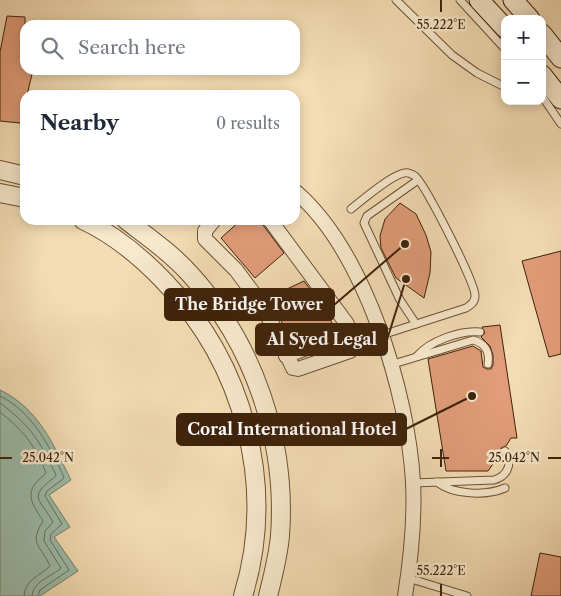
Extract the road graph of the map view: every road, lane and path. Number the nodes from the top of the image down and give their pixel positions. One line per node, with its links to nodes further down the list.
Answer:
1 (396, 0): 11 (lane)
2 (460, 0): 4 (lane)
3 (514, 0): 5 (main road)
4 (484, 12): 6 (main road); 8 (lane)
5 (527, 15)
6 (501, 25)
7 (546, 39): 9 (main road)
8 (501, 43)
9 (561, 58)
10 (546, 81): 13 (main road)
11 (501, 85)
12 (546, 98): 13 (lane)
13 (558, 103): 14 (lane)
14 (561, 124)
15 (0, 170): 16 (street)
16 (20, 175)
17 (418, 180): 21 (lane); 26 (lane); 26 (lane)
18 (0, 193): 19 (street)
19 (20, 197)
20 (300, 206): 28 (street)
21 (351, 209)
22 (90, 225): 39 (street)
23 (133, 225): 40 (street)
24 (210, 225): 30 (street)
25 (278, 225): 30 (street)
26 (416, 324): 28 (lane)
27 (480, 332): 31 (lane)
28 (382, 335): 33 (street)
29 (350, 351): 30 (street)
30 (286, 356)
31 (416, 357): 32 (lane); 33 (lane)
32 (488, 364)
33 (390, 365): 36 (street)
34 (505, 451): 35 (lane)
35 (437, 482): 36 (lane); 37 (lane)
36 (413, 483): 38 (street)
37 (505, 488)
38 (408, 578): 41 (street); 42 (lane)
39 (243, 596)
40 (268, 596)
41 (405, 596)
42 (468, 596)

